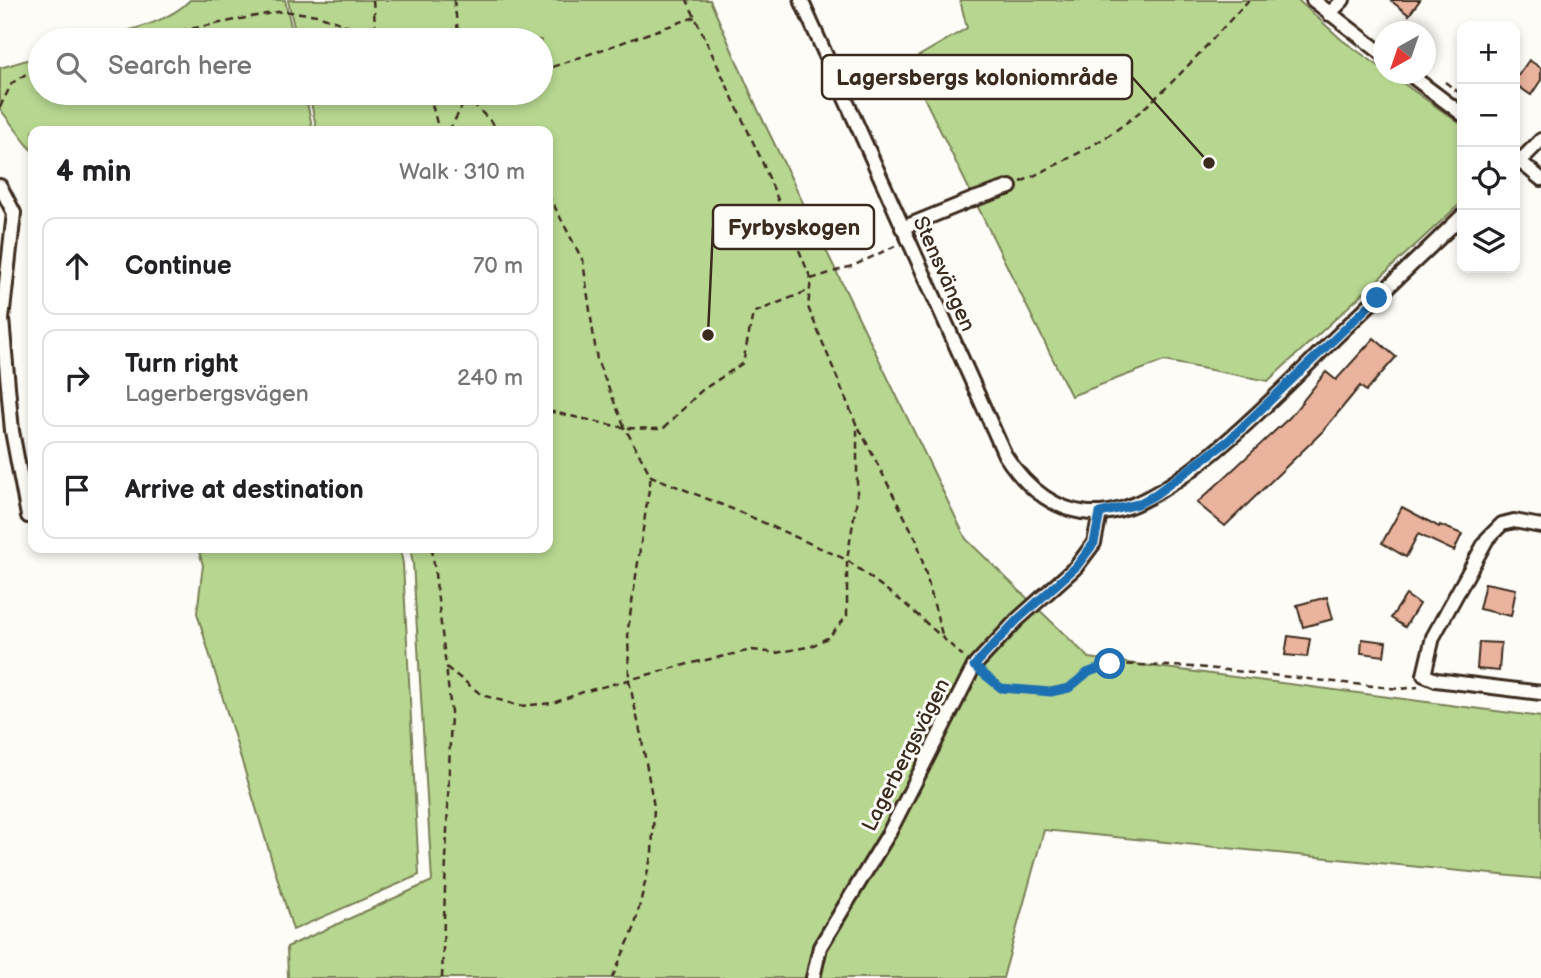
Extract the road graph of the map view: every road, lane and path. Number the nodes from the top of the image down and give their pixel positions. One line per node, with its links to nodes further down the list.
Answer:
1 (373, 0): 12 (path)
2 (454, 0): 13 (path)
3 (687, 0): 9 (path)
4 (801, 0): 34 (street, Stensvängen)
5 (1249, 0): 31 (path)
6 (1313, 0): 8 (street)
7 (1343, 0): 8 (street)
8 (1329, 14): 14 (street)
9 (695, 17): 15 (path); 36 (path)
10 (193, 28): 11 (path)
11 (354, 28)
12 (375, 28)
13 (458, 28)
14 (1373, 47)
15 (553, 67)
16 (28, 73): 21 (path)
17 (1422, 84): 22 (street)
18 (432, 105): 23 (path)
19 (462, 105): 24 (path)
20 (476, 105): 25 (path)
21 (0, 107)
22 (1457, 110)
23 (438, 126)
24 (452, 126)
25 (495, 126)
26 (1541, 140): 27 (street)
27 (1520, 158)
28 (1520, 164): 29 (street)
29 (1541, 179)
30 (0, 186): 43 (street)
31 (1010, 187): 34 (street)
32 (553, 204): 40 (path)
33 (1457, 221): 42 (street)
34 (902, 228): 35 (street, Stensvängen)
35 (908, 240): 36 (path); 42 (street, Stensvängen)
36 (811, 279): 37 (path)
37 (810, 289): 39 (path); 40 (path)
38 (553, 412): 40 (path)
39 (858, 426): 46 (path); 47 (path)
40 (625, 428): 41 (path)
41 (651, 476): 46 (path); 51 (path)
42 (1100, 513): 48 (street, Lagerbergsvägen)
43 (28, 516)
44 (1541, 526): 50 (street)
45 (433, 553): 49 (path)
46 (847, 560): 47 (path); 51 (path)
47 (943, 638): 48 (path)
48 (974, 666): 50 (path); 55 (street, Lagerbergsvägen)
49 (446, 667): 51 (path); 53 (path)
50 (1424, 676): 52 (street)
51 (629, 681): 54 (path)
52 (1541, 693)
53 (442, 978)
54 (612, 978)
55 (813, 978)

